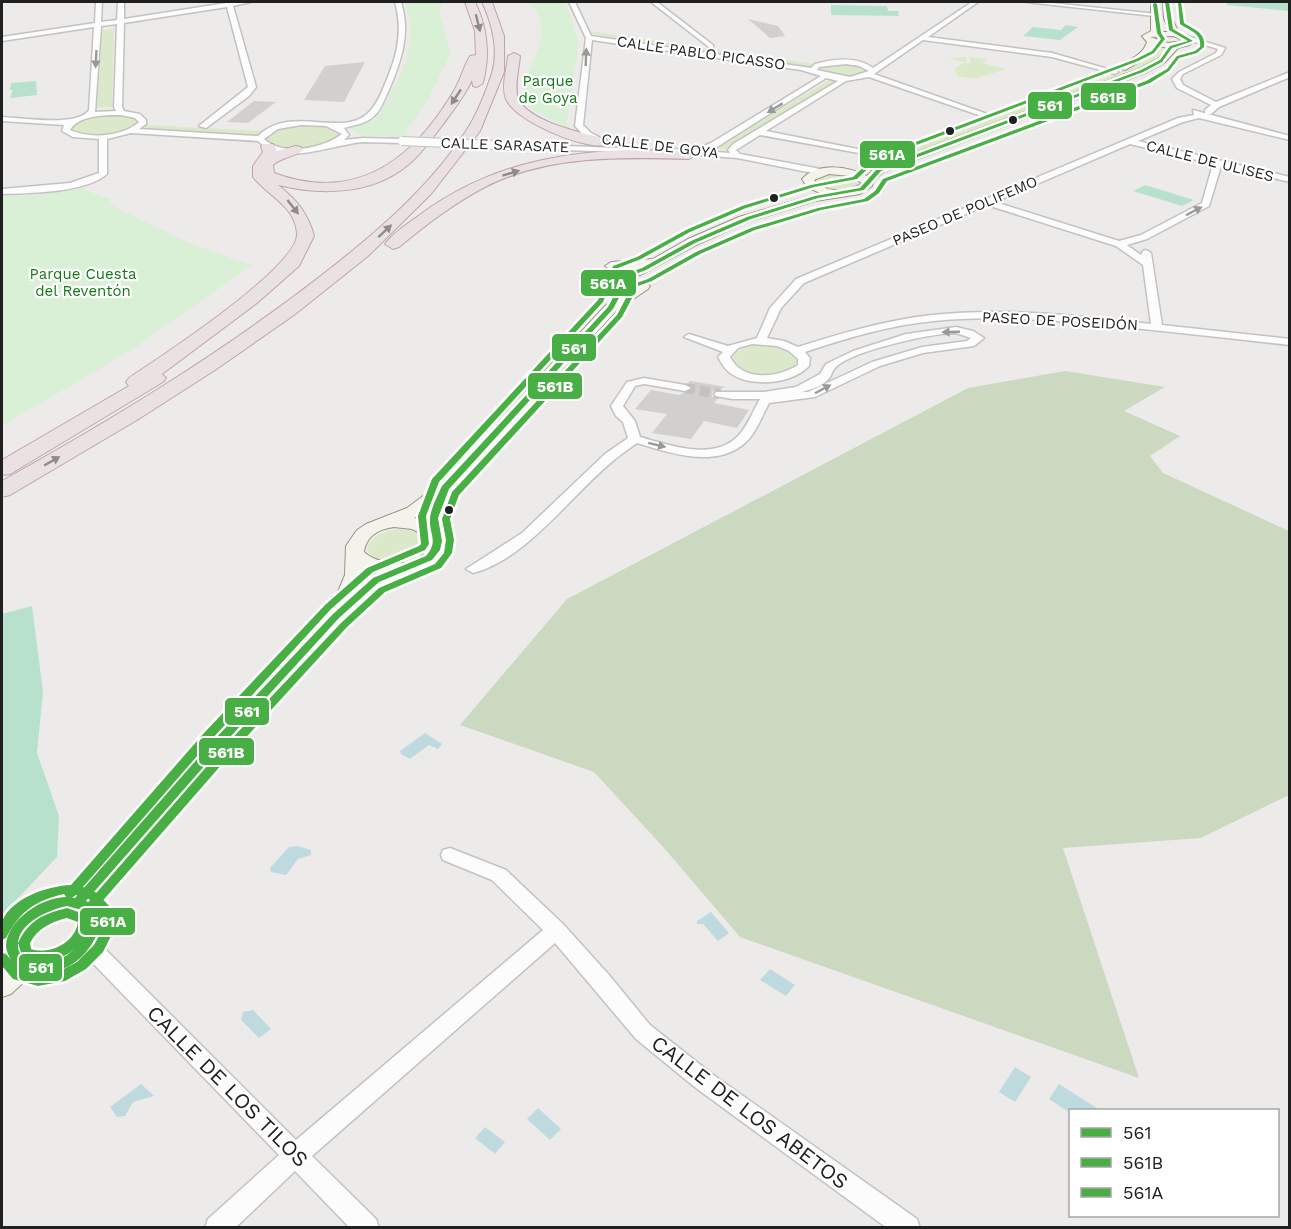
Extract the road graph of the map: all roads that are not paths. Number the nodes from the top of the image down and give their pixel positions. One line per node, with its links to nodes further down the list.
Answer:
1 (99, 2): 17 (street)
2 (121, 2): 15 (street)
3 (248, 2): 13 (street)
4 (398, 2): 49 (street)
5 (470, 2): 24 (highway, one-way to 24)
6 (488, 2): 26 (highway)
7 (572, 2): 18 (street)
8 (654, 2): 25 (street)
9 (975, 2): 20 (street)
10 (1029, 2): 14 (street)
11 (1154, 2): 14 (street)
12 (1167, 2): 23 (street)
13 (229, 3): 15 (street); 48 (street)
14 (1154, 14): 21 (street)
15 (121, 21): 17 (street); 39 (street)
16 (508, 21): 26 (highway)
17 (98, 24): 22 (street); 41 (street, one-way to 41)
18 (584, 29): 19 (street); 27 (street, CALLE PABLO PICASSO)
19 (589, 38): 30 (street, CALLE PABLO PICASSO); 59 (street, CALLE DE GOYA, one-way to 19)
20 (922, 38): 28 (street); 31 (street)
21 (1151, 38): 23 (street); 31 (street)
22 (2, 39)
23 (1181, 40): 38 (street); 72 (street)
24 (481, 45): 62 (highway, one-way to 62); 70 (highway)
25 (711, 46)
26 (507, 52): 59 (highway); 94 (highway, one-way to 26)
27 (824, 63): 29 (street, CALLE PABLO PICASSO); 30 (street)
28 (883, 65): 29 (street, CALLE PABLO PICASSO); 32 (street)
29 (865, 66): 32 (street)
30 (813, 71): 34 (street)
31 (1115, 72): 42 (street)
32 (871, 74): 35 (street); 42 (street)
33 (1290, 74): 36 (street)
34 (824, 77): 35 (street); 56 (street, one-way to 56)
35 (845, 79): 51 (street)
36 (1269, 84): 37 (street); 38 (street)
37 (1283, 87)
38 (1216, 105): 40 (street)
39 (121, 113): 41 (street); 44 (street)
40 (1207, 115): 54 (street); 60 (street, PASEO DE POLIFEMO)
41 (89, 116): 45 (street)
42 (987, 117): 66 (street)
43 (2, 119): 45 (street)
44 (143, 122): 46 (street); 50 (street)
45 (70, 123): 53 (street)
46 (152, 123)
47 (162, 124): 48 (street)
48 (203, 126): 55 (street)
49 (339, 127): 52 (street); 55 (street)
50 (129, 131): 53 (street); 55 (street)
51 (759, 132): 58 (street); 66 (street)
52 (345, 135): 57 (street, CALLE SARASATE); 61 (street)
53 (103, 136): 75 (street)
54 (1290, 136)
55 (266, 138): 62 (street, CALLE SARASATE); 99 (highway, one-way to 99)
56 (726, 138): 58 (street); 64 (street)
57 (363, 140): 61 (street, CALLE SARASATE); 63 (street, CALLE SARASATE, bridge)
58 (743, 141): 65 (street)
59 (601, 142): 64 (street, CALLE DE GOYA)
60 (1131, 142): 67 (street, CALLE DE ULISES); 77 (street, PASEO DE POLIFEMO)
61 (332, 144): 62 (street, CALLE SARASATE)
62 (296, 150)
63 (646, 151): 64 (street, CALLE SARASATE); 65 (street, CALLE SARASATE)
64 (691, 153): 65 (street, CALLE DE GOYA); 73 (street, CALLE SARASATE); 94 (highway, one-way to 64)
65 (734, 156): 69 (street, CALLE SARASATE)
66 (883, 156): 68 (street)
67 (1218, 163): 71 (street, CALLE DE ULISES); 80 (street, one-way to 67)
68 (838, 171): 69 (street); 72 (street)
69 (823, 172): 73 (street)
70 (417, 176)
71 (1290, 180)
72 (867, 181): 76 (street)
73 (810, 184): 76 (street); 78 (street)
74 (402, 191): 79 (highway)
75 (2, 192)
76 (841, 193): 78 (street)
77 (986, 202): 81 (street); 90 (street, PASEO DE POLIFEMO)
78 (772, 210): 82 (street)
79 (356, 236)
80 (1144, 237): 81 (street); 83 (street)
81 (1119, 244): 83 (street)
82 (670, 253): 84 (street); 84 (street); 85 (street)
83 (1147, 263): 88 (street)
84 (629, 276): 85 (street); 87 (street)
85 (648, 281): 87 (street)
86 (282, 293): 99 (highway)
87 (611, 309): 102 (street)
88 (1157, 327): 91 (street, PASEO DE POSEIDÓN); 93 (street, PASEO DE POSEIDÓN)
89 (689, 337): 92 (street)
90 (761, 340): 92 (street); 93 (street)
91 (1290, 342)
92 (728, 350): 93 (street)
93 (798, 351)
94 (220, 358): 103 (highway, one-way to 94)
95 (685, 388): 100 (street)
96 (720, 394): 97 (street)
97 (735, 396): 98 (street); 98 (street, one-way to 97)
98 (765, 400): 100 (street, one-way to 98)
99 (57, 438): 101 (highway)
100 (636, 439): 108 (street)
101 (2, 469)
102 (445, 488): 104 (street); 105 (street)
103 (2, 490)
104 (392, 522): 105 (street); 106 (street)
105 (436, 534): 107 (street)
106 (355, 554): 107 (street); 109 (street)
107 (404, 569): 109 (street)
108 (473, 569)
109 (336, 616): 111 (street)
110 (450, 855): 112 (street, CALLE DE LOS ABETOS)
111 (79, 902): 113 (street); 114 (street)
112 (556, 930): 116 (street); 119 (street, CALLE DE LOS ABETOS)
113 (88, 945): 114 (street); 116 (street, CALLE DE LOS TILOS)
114 (9, 947): 115 (street)
115 (2, 986)
116 (296, 1155): 117 (street); 118 (street, CALLE DE LOS TILOS)
117 (217, 1227)
118 (367, 1227)
119 (908, 1227)

